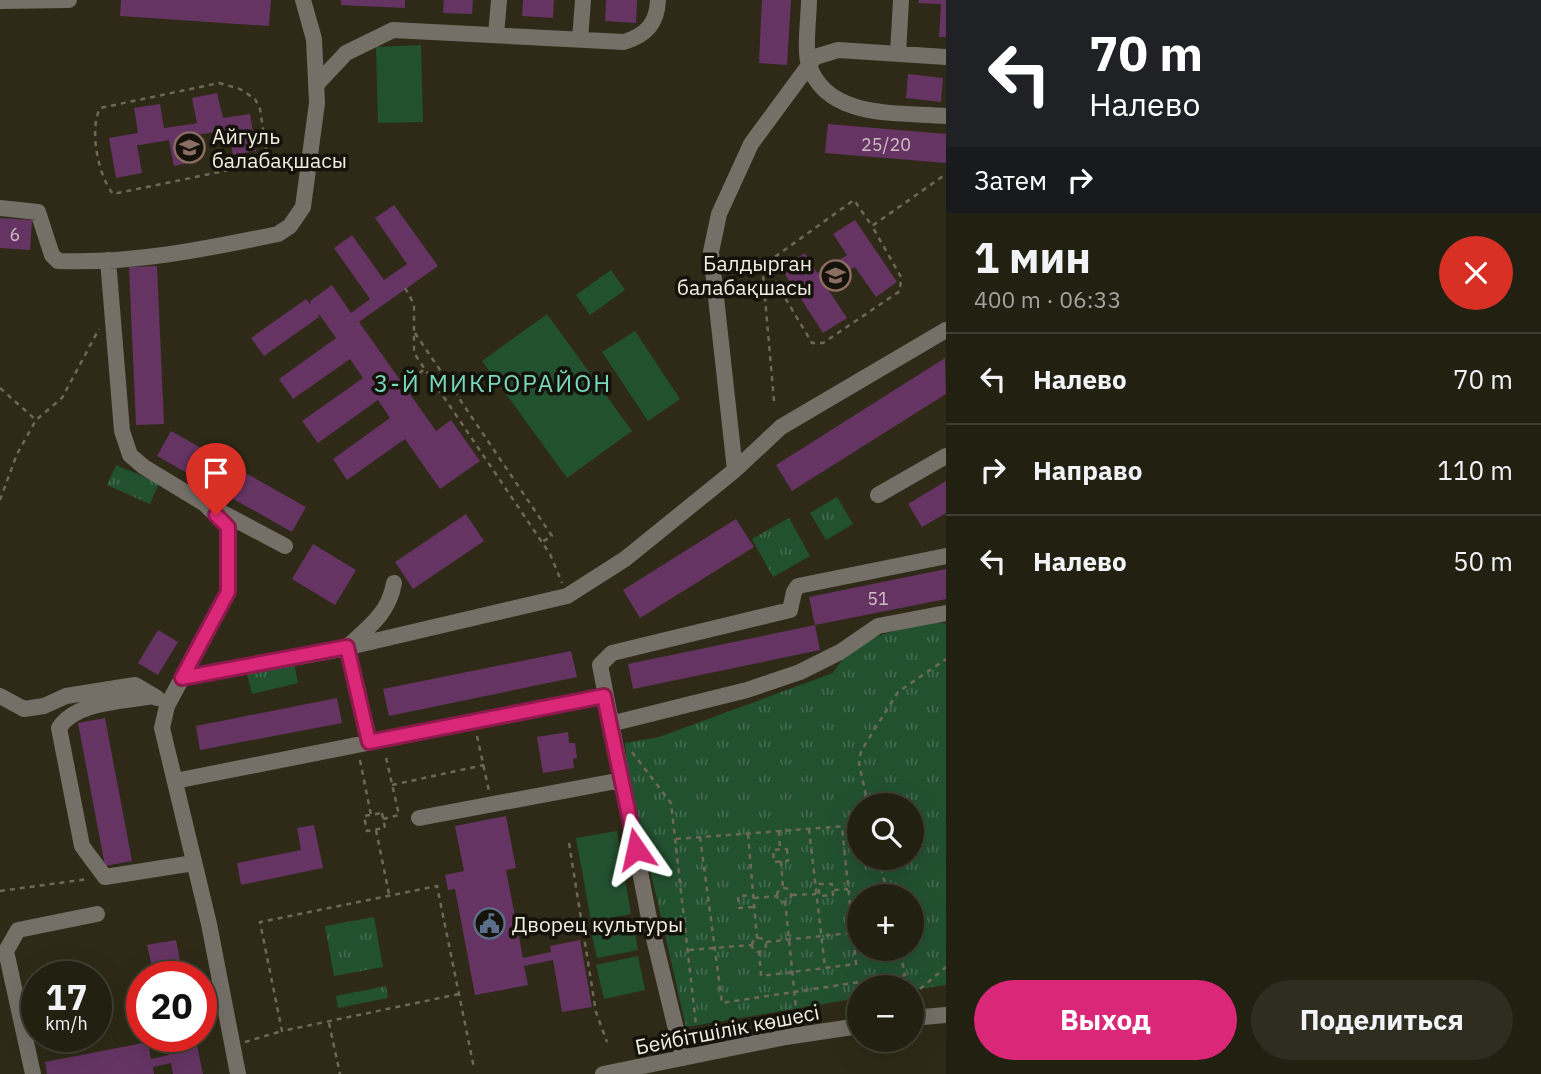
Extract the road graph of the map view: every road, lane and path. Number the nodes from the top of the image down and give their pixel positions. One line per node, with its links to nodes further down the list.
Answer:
1 (69, 0): 8 (street)
2 (303, 0): 14 (street)
3 (499, 0): 9 (street)
4 (583, 0): 10 (street)
5 (658, 0): 10 (street)
6 (809, 0): 13 (street)
7 (901, 0): 11 (street)
8 (0, 1)
9 (496, 35): 10 (street); 14 (street)
10 (580, 40)
11 (898, 54): 12 (street); 13 (street)
12 (946, 57)
13 (808, 64): 15 (street); 33 (street)
14 (316, 85): 16 (street)
15 (946, 116)
16 (309, 160): 17 (path); 21 (street)
17 (268, 162): 17 (path)
18 (946, 174): 20 (path)
19 (0, 208): 21 (street)
20 (872, 226): 22 (path); 22 (path)
21 (108, 260): 24 (street)
22 (765, 264): 30 (path)
23 (404, 288): 26 (path)
24 (112, 312): 31 (path); 36 (street)
25 (946, 330): 33 (street)
26 (414, 331): 27 (path); 37 (path)
27 (425, 369): 28 (path); 37 (path)
28 (403, 385)
29 (0, 388): 31 (path)
30 (774, 401)
31 (36, 420): 35 (path)
32 (946, 456): 34 (street)
33 (735, 470): 41 (street)
34 (878, 495)
35 (0, 500)
36 (205, 504): 38 (street); 45 (street)
37 (542, 542): 41 (path)
38 (285, 546)
39 (946, 556): 47 (street)
40 (394, 583): 43 (street)
41 (567, 596): 43 (street)
42 (946, 613): 50 (street)
43 (347, 647): 45 (street); 51 (street)
44 (946, 659): 57 (path)
45 (182, 678): 48 (street)
46 (0, 696): 48 (street)
47 (604, 696): 49 (street); 50 (street)
48 (160, 701): 55 (street); 74 (street)
49 (474, 722): 51 (street); 53 (path)
50 (610, 724): 54 (street)
51 (369, 742): 55 (street); 56 (path); 59 (path)
52 (625, 743): 69 (path)
53 (484, 765): 56 (path); 58 (path)
54 (622, 780): 58 (street); 113 (street)
55 (175, 781): 73 (street)
56 (392, 785): 61 (path)
57 (865, 793)
58 (492, 804): 60 (street)
59 (371, 815): 61 (path); 65 (path)
60 (419, 818)
61 (383, 819): 65 (path)
62 (847, 826): 63 (path)
63 (842, 827): 64 (path); 75 (path)
64 (809, 829): 66 (path); 79 (path)
65 (376, 830): 80 (path)
66 (779, 831): 67 (path); 71 (path)
67 (748, 834): 68 (path); 82 (path)
68 (700, 837): 69 (path); 93 (path)
69 (676, 839): 94 (path)
70 (569, 843): 111 (path)
71 (780, 849): 72 (path); 72 (path)
72 (781, 861): 76 (path)
73 (194, 863): 74 (street); 112 (street)
74 (105, 877): 78 (path)
75 (848, 884)
76 (783, 889): 81 (path); 83 (path)
77 (847, 889): 79 (path)
78 (0, 891)
79 (817, 892): 81 (path); 88 (path)
80 (389, 894)
81 (791, 895): 84 (path)
82 (754, 896): 83 (path); 85 (path); 85 (path)
83 (777, 896): 84 (path)
84 (785, 901): 90 (path)
85 (754, 907): 89 (path)
86 (97, 914): 116 (street)
87 (847, 934): 88 (path)
88 (821, 936): 90 (path); 99 (path)
89 (757, 939): 91 (path); 92 (path)
90 (789, 940): 91 (path); 100 (path)
91 (766, 942): 95 (path)
92 (752, 945): 93 (path); 95 (path)
93 (715, 948): 94 (path); 102 (path)
94 (688, 950): 108 (path)
95 (759, 951): 100 (path)
96 (856, 961): 99 (path)
97 (902, 961): 102 (path)
98 (946, 967): 101 (path)
99 (825, 968): 100 (path)
100 (792, 972): 102 (path)
101 (924, 986)
102 (794, 992): 104 (path)
103 (459, 995): 107 (path); 110 (path); 114 (path)
104 (796, 1008)
105 (946, 1015): 106 (street)
106 (924, 1017)
107 (328, 1021): 110 (path); 118 (path)
108 (696, 1025)
109 (847, 1028): 113 (street, Бейбітшілік көшесі)
110 (282, 1031): 112 (path)
111 (607, 1042)
112 (232, 1045): 117 (street)
113 (683, 1058): 115 (street, Бейбітшілік көшесі)
114 (474, 1068)
115 (625, 1072): 119 (street, Бейбітшілік көшесі)
116 (33, 1074)
117 (238, 1074)
118 (340, 1074)
119 (603, 1074)

